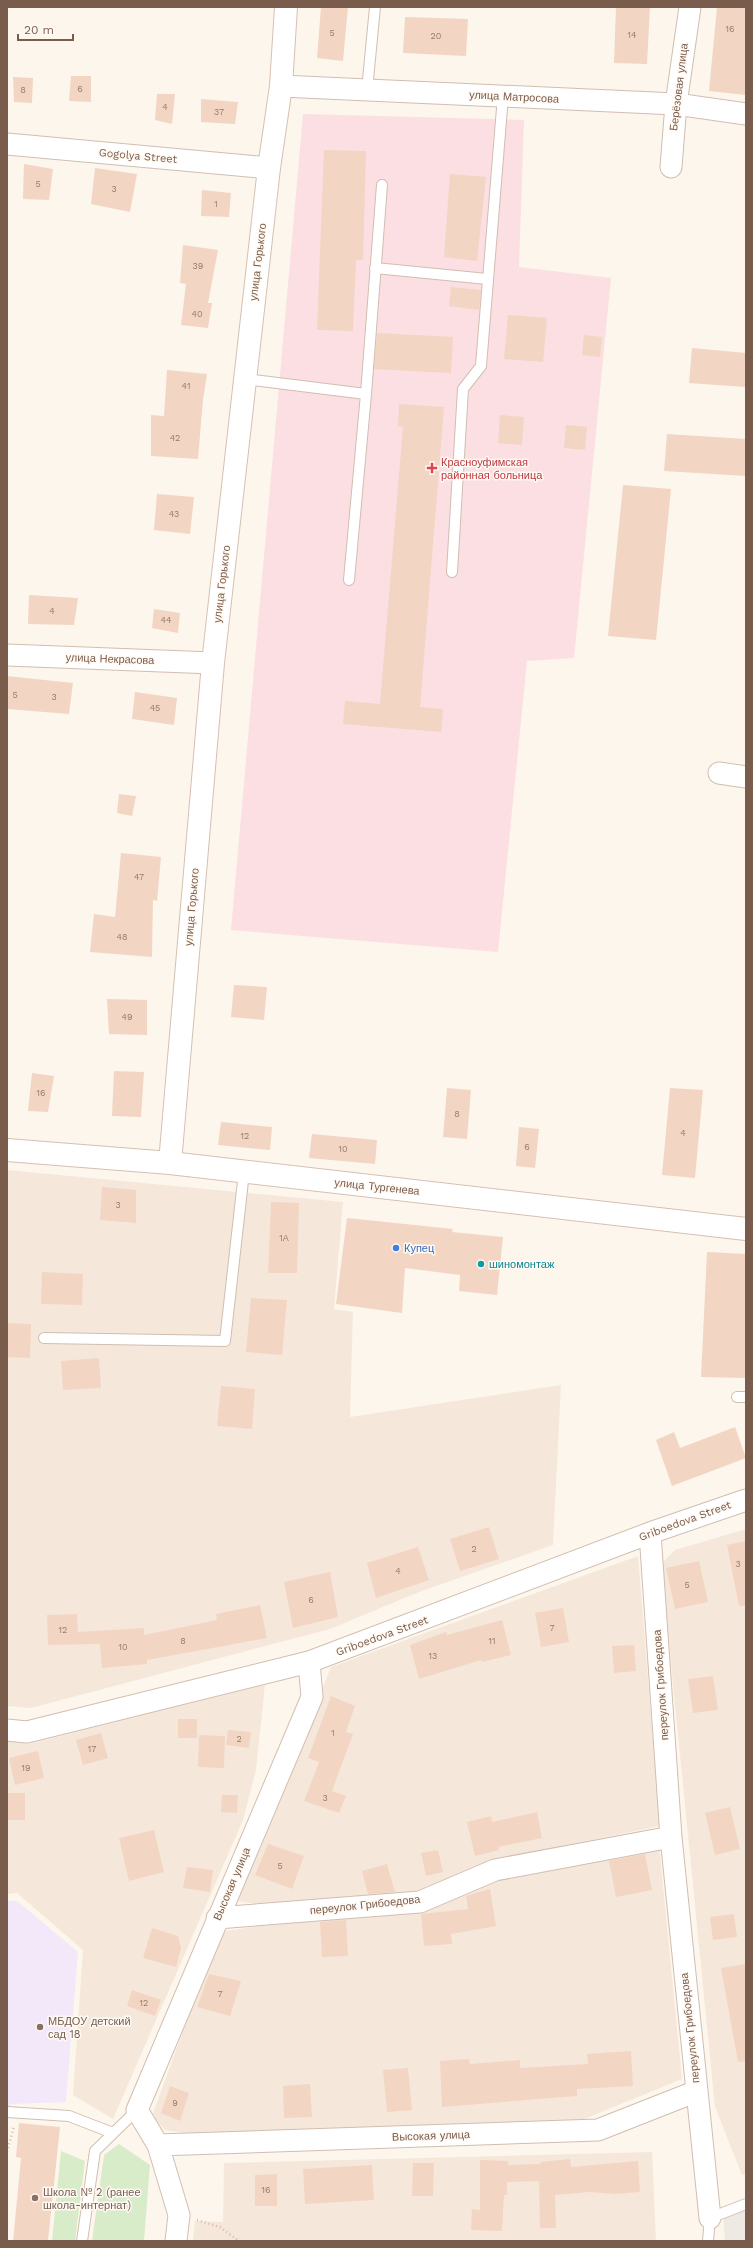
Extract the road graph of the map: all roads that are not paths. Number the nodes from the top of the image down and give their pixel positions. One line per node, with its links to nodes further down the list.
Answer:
1 (286, 7): 4 (street, улица Горького)
2 (376, 7): 5 (lane)
3 (690, 7): 7 (street, Берёзовая улица)
4 (281, 86): 5 (street, улица Матросова); 11 (street, улица Горького)
5 (367, 90): 6 (street, улица Матросова)
6 (503, 96): 7 (street, улица Матросова); 14 (lane)
7 (676, 104): 8 (street, улица Матросова); 10 (street, Берёзовая улица)
8 (746, 114)
9 (7, 144): 11 (street, Gogolya Street)
10 (671, 167)
11 (269, 168): 15 (street, улица Горького)
12 (382, 185): 13 (lane)
13 (375, 268): 14 (lane); 16 (lane)
14 (487, 279): 17 (lane)
15 (245, 379): 16 (lane); 20 (street, улица Горького)
16 (366, 394): 18 (lane)
17 (452, 572)
18 (349, 580)
19 (7, 655): 20 (street, улица Некрасова)
20 (212, 663): 24 (street, улица Горького)
21 (719, 773): 22 (street)
22 (746, 777)
23 (7, 1150): 24 (street, улица Тургенева)
24 (170, 1163): 25 (street, улица Тургенева)
25 (244, 1172): 26 (street, улица Тургенева); 27 (lane)
26 (746, 1229)
27 (44, 1338)
28 (746, 1500): 29 (street, Griboedova Street)
29 (650, 1533): 30 (street, Griboedova Street); 32 (street, переулок Грибоедова)
30 (309, 1662): 31 (street, Griboedova Street); 33 (street, Высокая улица)
31 (7, 1730)
32 (671, 1837): 33 (street, переулок Грибоедова); 34 (street, переулок Грибоедова)
33 (217, 1918): 35 (street, Высокая улица)
34 (697, 2091): 38 (street, Высокая улица); 40 (street, переулок Грибоедова)
35 (137, 2110): 37 (lane); 38 (street)
36 (7, 2112): 37 (lane)
37 (113, 2133): 41 (lane)
38 (158, 2145): 42 (street)
39 (746, 2204): 40 (lane)
40 (710, 2218): 43 (lane)
41 (82, 2241)
42 (176, 2241)
43 (708, 2241)

